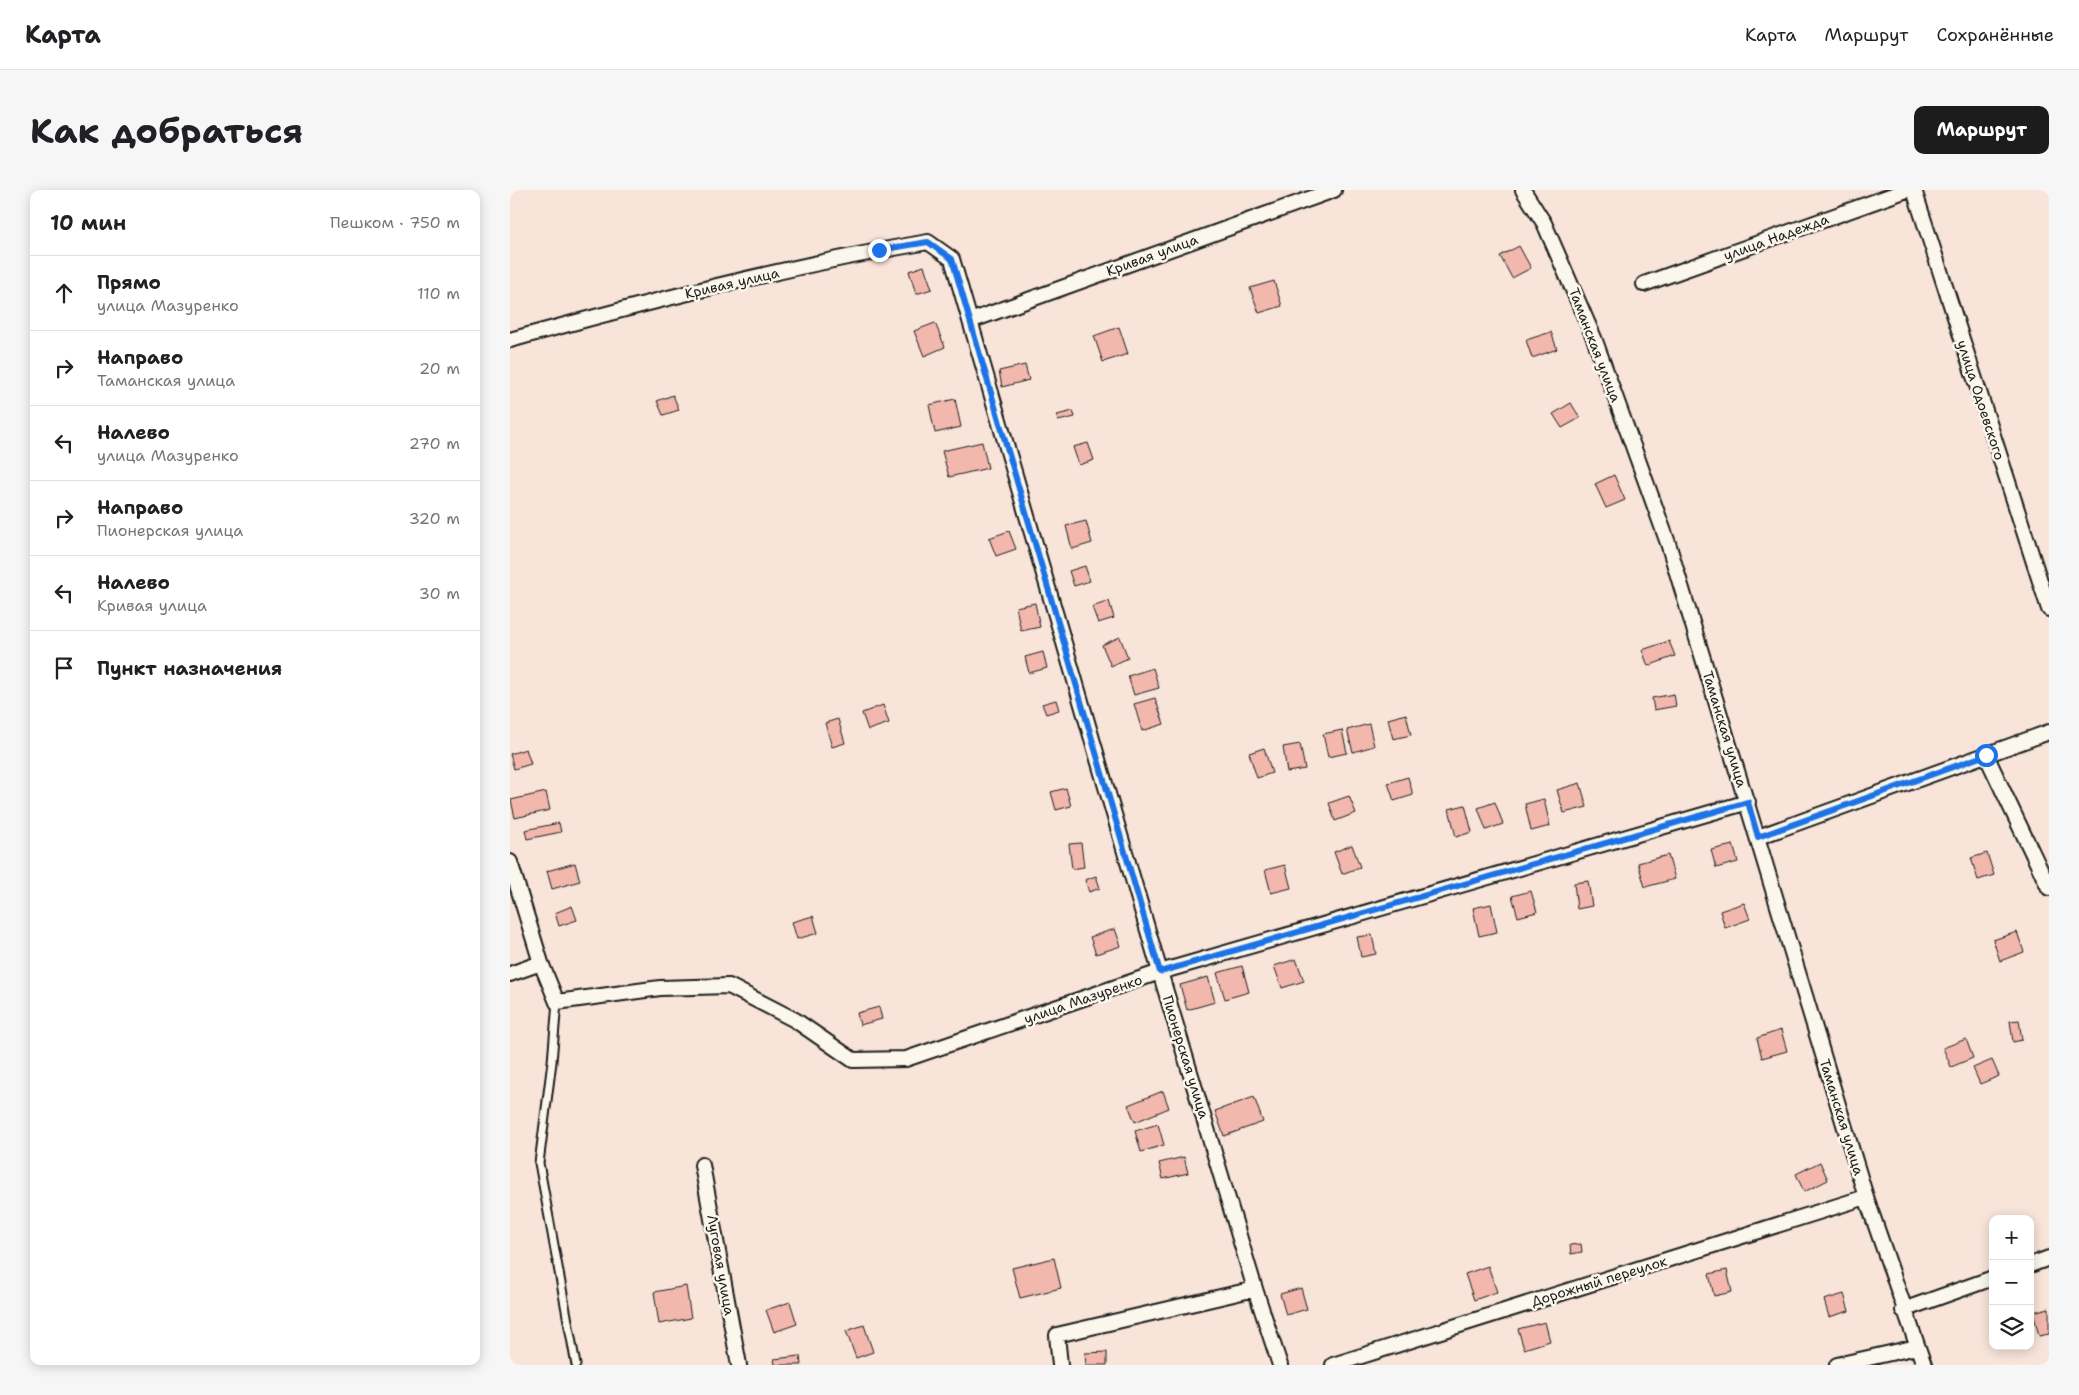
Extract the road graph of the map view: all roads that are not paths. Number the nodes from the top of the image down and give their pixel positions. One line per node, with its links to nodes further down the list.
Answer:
1 (1334, 190): 7 (street, Кривая улица)
2 (1523, 190): 12 (street, Таманская улица)
3 (1907, 190): 6 (street, улица Надежда)
4 (1914, 190): 9 (street, улица Одоевского)
5 (952, 259): 7 (street, Пионерская улица); 8 (street, Кривая улица)
6 (1644, 284)
7 (970, 321): 17 (street, Пионерская улица)
8 (510, 340)
9 (2049, 609)
10 (2049, 732): 11 (street)
11 (1986, 755): 13 (street); 15 (street)
12 (1748, 802): 13 (street, Таманская улица); 17 (street, улица Мазуренко)
13 (1758, 837): 21 (street, Таманская улица)
14 (510, 862): 16 (street)
15 (2049, 888)
16 (541, 962): 18 (street); 19 (street)
17 (1160, 972): 19 (street, улица Мазуренко); 25 (street, Пионерская улица)
18 (510, 974)
19 (557, 1002): 28 (lane)
20 (702, 1165): 29 (street, Луговая улица)
21 (1866, 1197): 26 (street, Таманская улица); 32 (street, Дорожный переулок)
22 (2049, 1258): 23 (street)
23 (2034, 1264)
24 (1989, 1279): 26 (street)
25 (1256, 1289): 30 (street); 31 (street, Пионерская улица)
26 (1903, 1310): 27 (street, Таманская улица)
27 (1917, 1347): 33 (street); 34 (street, Таманская улица)
28 (576, 1365)
29 (739, 1365)
30 (1060, 1365)
31 (1280, 1365)
32 (1333, 1365)
33 (1837, 1365)
34 (1924, 1365)

